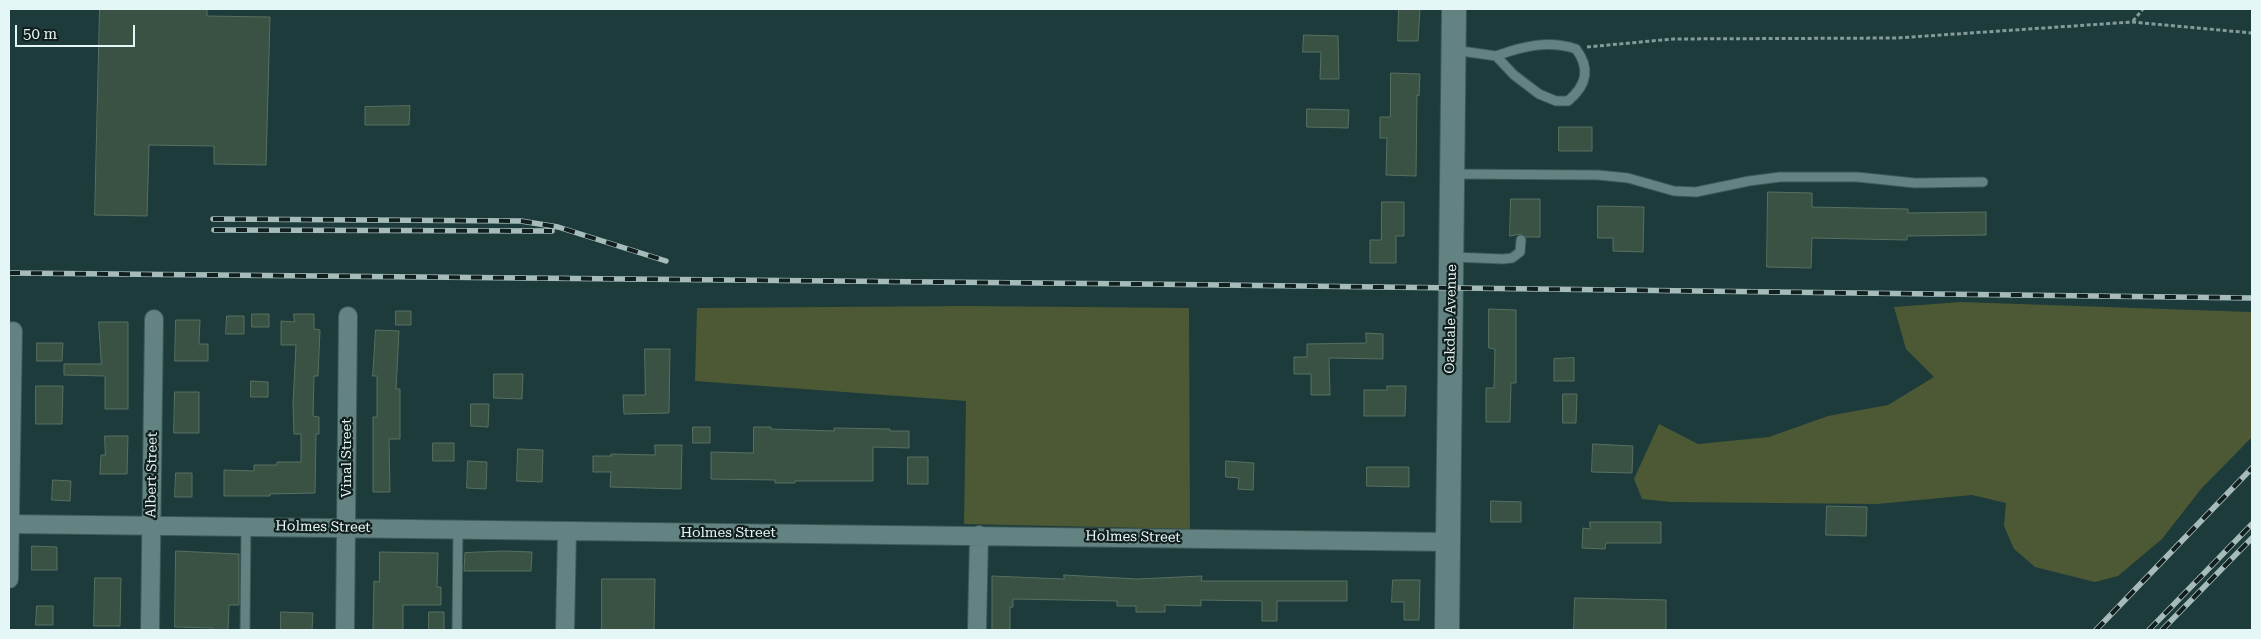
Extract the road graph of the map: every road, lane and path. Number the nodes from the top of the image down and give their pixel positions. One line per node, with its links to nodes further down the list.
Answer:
1 (1454, 9): 6 (street, Oakdale Avenue)
2 (2143, 9): 3 (path)
3 (2132, 22): 4 (path); 5 (path)
4 (2252, 33)
5 (1576, 49): 7 (lane); 7 (lane)
6 (1454, 50): 7 (lane); 8 (street, Oakdale Avenue)
7 (1496, 56)
8 (1452, 174): 9 (lane); 11 (street, Oakdale Avenue)
9 (1983, 182)
10 (1521, 240): 11 (lane)
11 (1451, 257): 22 (street, Oakdale Avenue)
12 (348, 316): 18 (street, Vinal Street)
13 (154, 320): 16 (street, Albert Street)
14 (13, 331): 15 (street)
15 (9, 524): 16 (street, Holmes Street); 23 (street)
16 (151, 526): 17 (street, Holmes Street); 24 (street, Albert Street)
17 (246, 527): 18 (street, Holmes Street); 25 (lane)
18 (346, 528): 19 (street, Holmes Street); 26 (street, Vinal Street)
19 (458, 529): 20 (street, Holmes Street); 27 (lane)
20 (567, 531): 21 (street, Holmes Street); 28 (street)
21 (980, 535): 22 (street, Holmes Street); 29 (street)
22 (1448, 542): 30 (street, Oakdale Avenue)
23 (9, 579)
24 (150, 630)
25 (245, 630)
26 (345, 630)
27 (457, 630)
28 (566, 630)
29 (978, 630)
30 (1447, 630)

